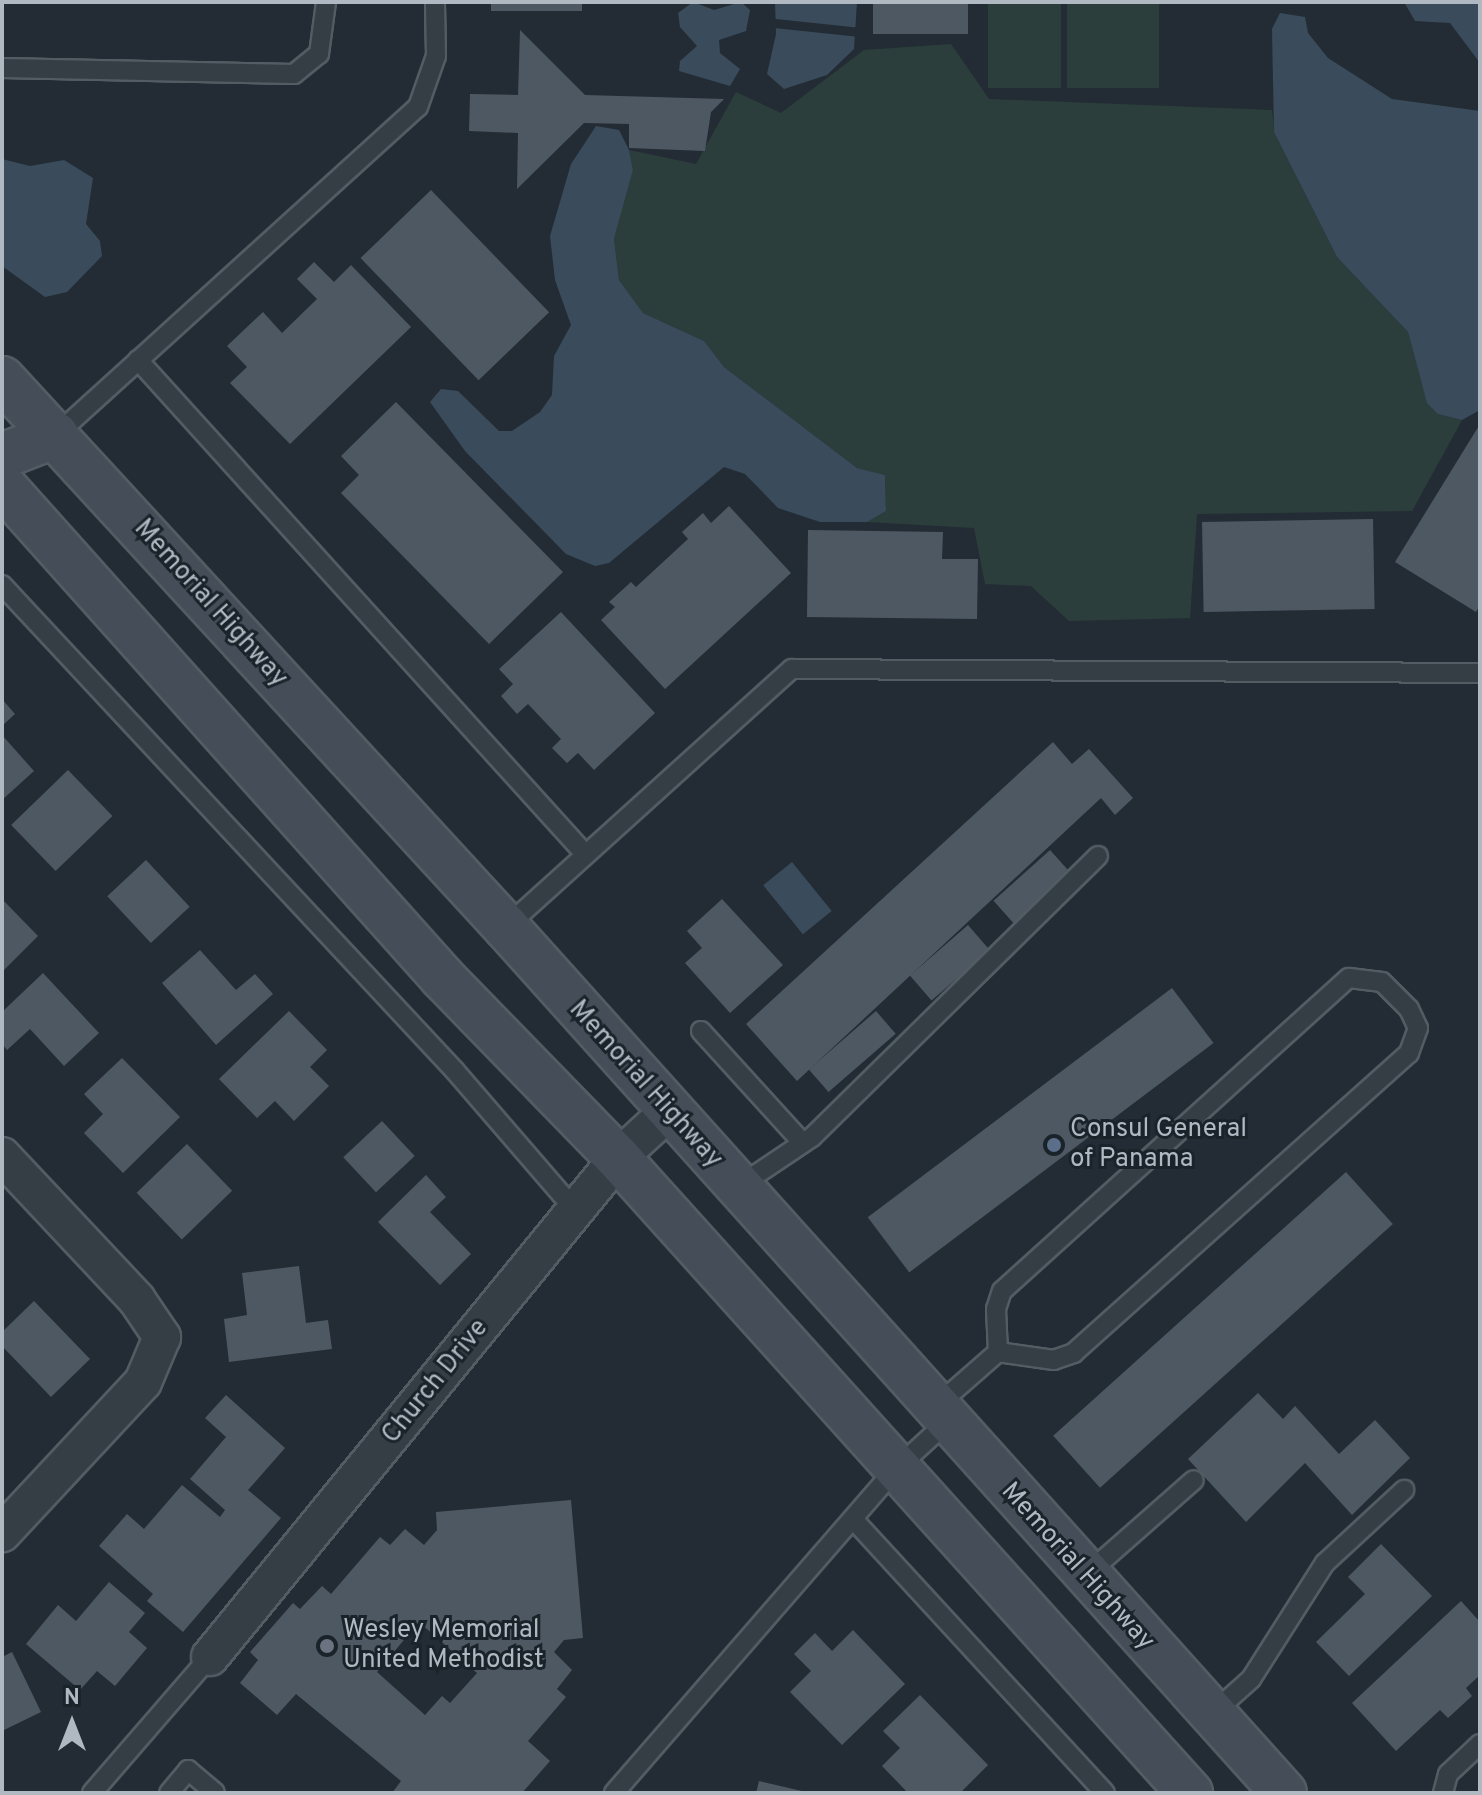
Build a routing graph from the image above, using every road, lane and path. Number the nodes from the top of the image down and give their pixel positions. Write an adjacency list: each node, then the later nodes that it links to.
1 (326, 2): 3 (lane)
2 (435, 2): 4 (lane)
3 (2, 68)
4 (138, 360): 6 (lane); 11 (lane)
5 (2, 379): 6 (main road, Memorial Highway)
6 (56, 435): 7 (main road); 13 (main road, Memorial Highway)
7 (2, 456)
8 (2, 485): 18 (main road)
9 (2, 585): 20 (lane)
10 (1480, 673): 11 (lane)
11 (585, 854): 13 (lane)
12 (1098, 856): 16 (lane)
13 (506, 927): 15 (main road, Memorial Highway)
14 (701, 1031): 16 (lane)
15 (668, 1112): 18 (street, Church Drive); 19 (main road, Memorial Highway)
16 (803, 1143): 19 (lane)
17 (2, 1156): 27 (street)
18 (618, 1158): 20 (street, Church Drive); 23 (main road)
19 (736, 1188): 22 (main road, Memorial Highway)
20 (576, 1211): 29 (street, Church Drive)
21 (998, 1352): 21 (lane); 22 (lane)
22 (941, 1415): 23 (lane); 28 (main road, Memorial Highway)
23 (897, 1468): 26 (lane); 37 (main road)
24 (1194, 1480): 28 (lane)
25 (1404, 1490): 30 (lane)
26 (853, 1519): 35 (lane); 36 (lane)
27 (2, 1533)
28 (1085, 1576): 30 (main road, Memorial Highway)
29 (210, 1657): 32 (lane)
30 (1211, 1715): 38 (main road, Memorial Highway)
31 (1480, 1744): 39 (lane)
32 (92, 1793)
33 (169, 1793): 34 (lane)
34 (215, 1793)
35 (614, 1793)
36 (1105, 1793)
37 (1190, 1793)
38 (1284, 1793)
39 (1443, 1793)

